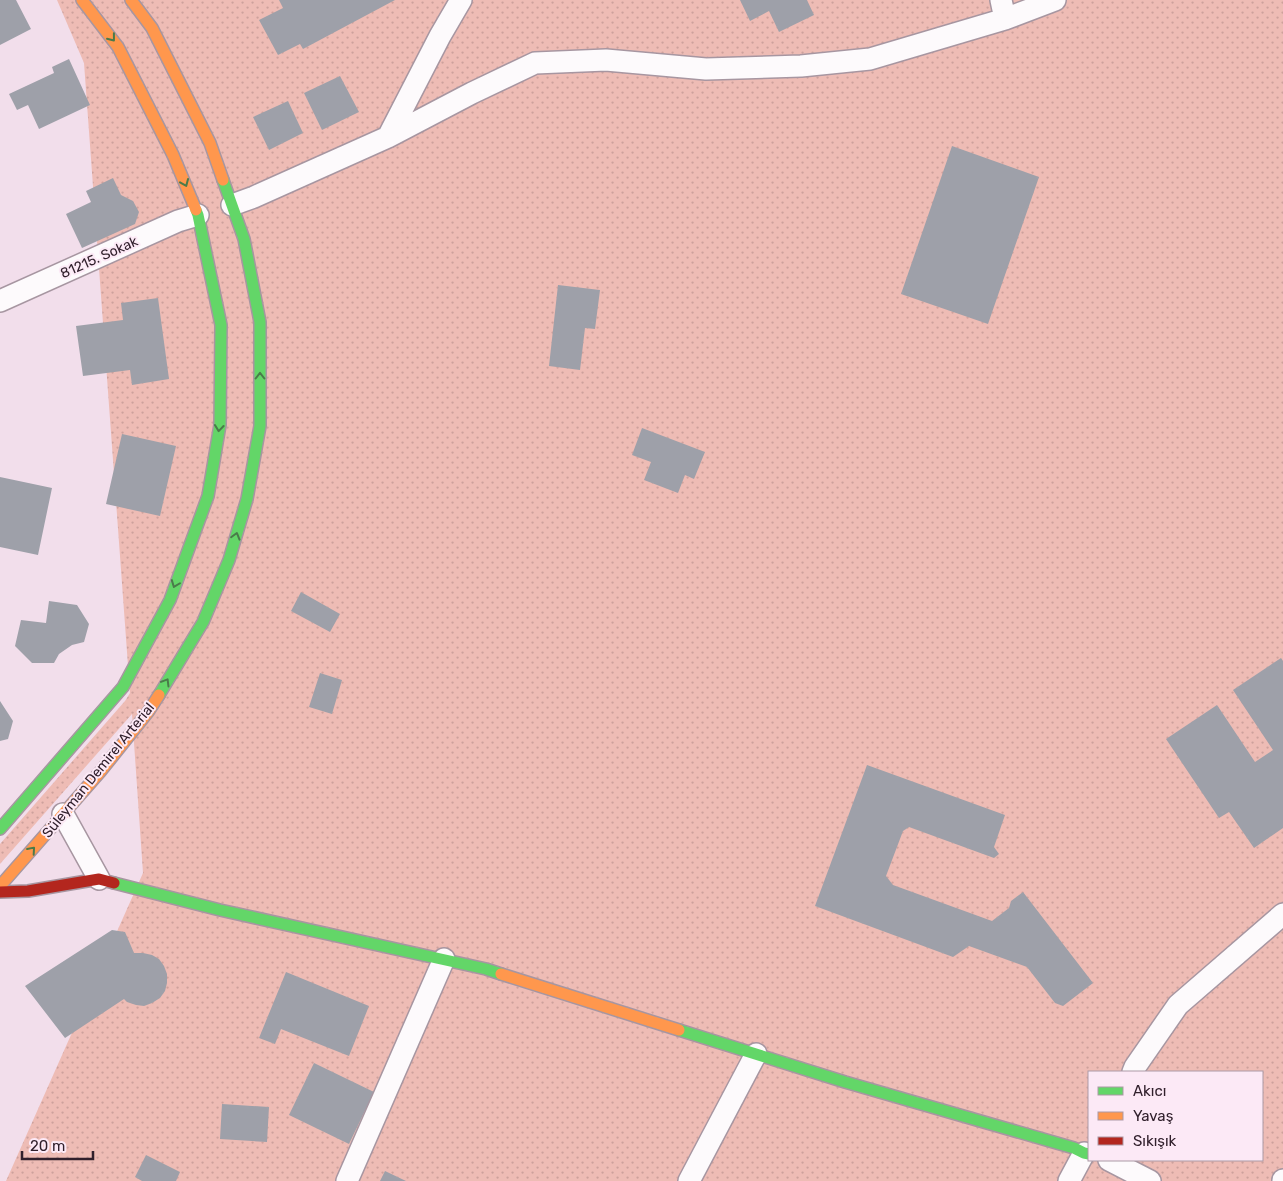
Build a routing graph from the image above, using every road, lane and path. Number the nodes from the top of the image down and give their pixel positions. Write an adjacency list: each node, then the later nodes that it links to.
1 (82, 0): 8 (main road, one-way to 8)
2 (131, 0): 7 (main road, Süleyman Demirel Arterial)
3 (461, 0): 6 (street)
4 (1055, 0): 5 (street)
5 (1003, 10): 6 (street)
6 (388, 137): 7 (street)
7 (232, 204): 10 (main road, Süleyman Demirel Arterial, one-way to 7)
8 (198, 215): 9 (street, 81215. Sokak); 11 (main road, one-way to 11)
9 (0, 301)
10 (63, 814): 12 (street); 13 (main road, Süleyman Demirel Arterial, one-way to 10)
11 (0, 829)
12 (99, 879): 14 (main road); 16 (main road)
13 (0, 886)
14 (0, 892)
15 (1283, 914): 18 (street)
16 (444, 959): 17 (main road); 21 (street)
17 (756, 1054): 19 (main road); 22 (street)
18 (1134, 1071)
19 (1086, 1153): 23 (street)
20 (1111, 1161): 24 (street)
21 (347, 1181)
22 (689, 1181)
23 (1069, 1181)
24 (1150, 1181)

